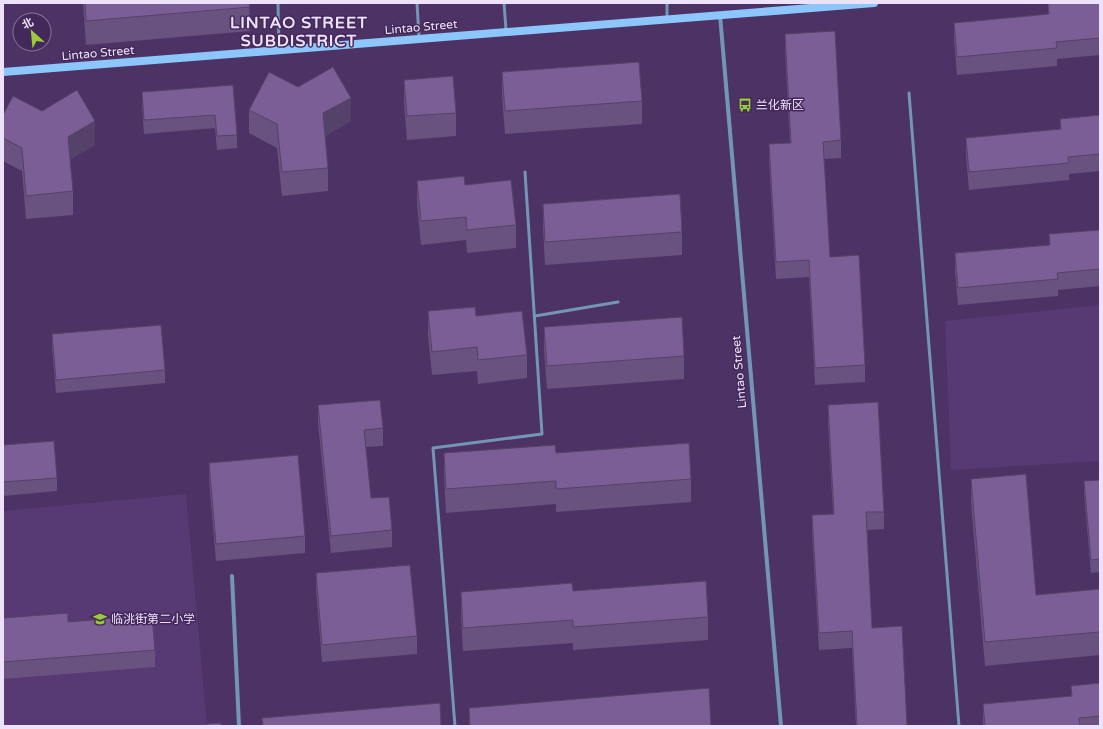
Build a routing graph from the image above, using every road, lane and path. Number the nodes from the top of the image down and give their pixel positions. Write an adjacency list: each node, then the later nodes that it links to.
1 (278, 3): 10 (lane)
2 (417, 3): 9 (lane)
3 (504, 3): 8 (lane)
4 (667, 3): 7 (lane)
5 (874, 3): 6 (street, Lintao Street)
6 (720, 15): 7 (street, Lintao Street); 19 (street, Lintao Street)
7 (667, 20): 8 (street, Lintao Street)
8 (506, 32): 9 (street, Lintao Street)
9 (420, 39): 10 (street, Lintao Street)
10 (279, 50): 11 (street, Lintao Street)
11 (3, 72)
12 (909, 93): 20 (lane)
13 (525, 172): 15 (lane)
14 (618, 302): 15 (lane)
15 (535, 316): 18 (lane)
16 (232, 576): 17 (street)
17 (239, 726)
18 (455, 726)
19 (781, 726)
20 (959, 726)

